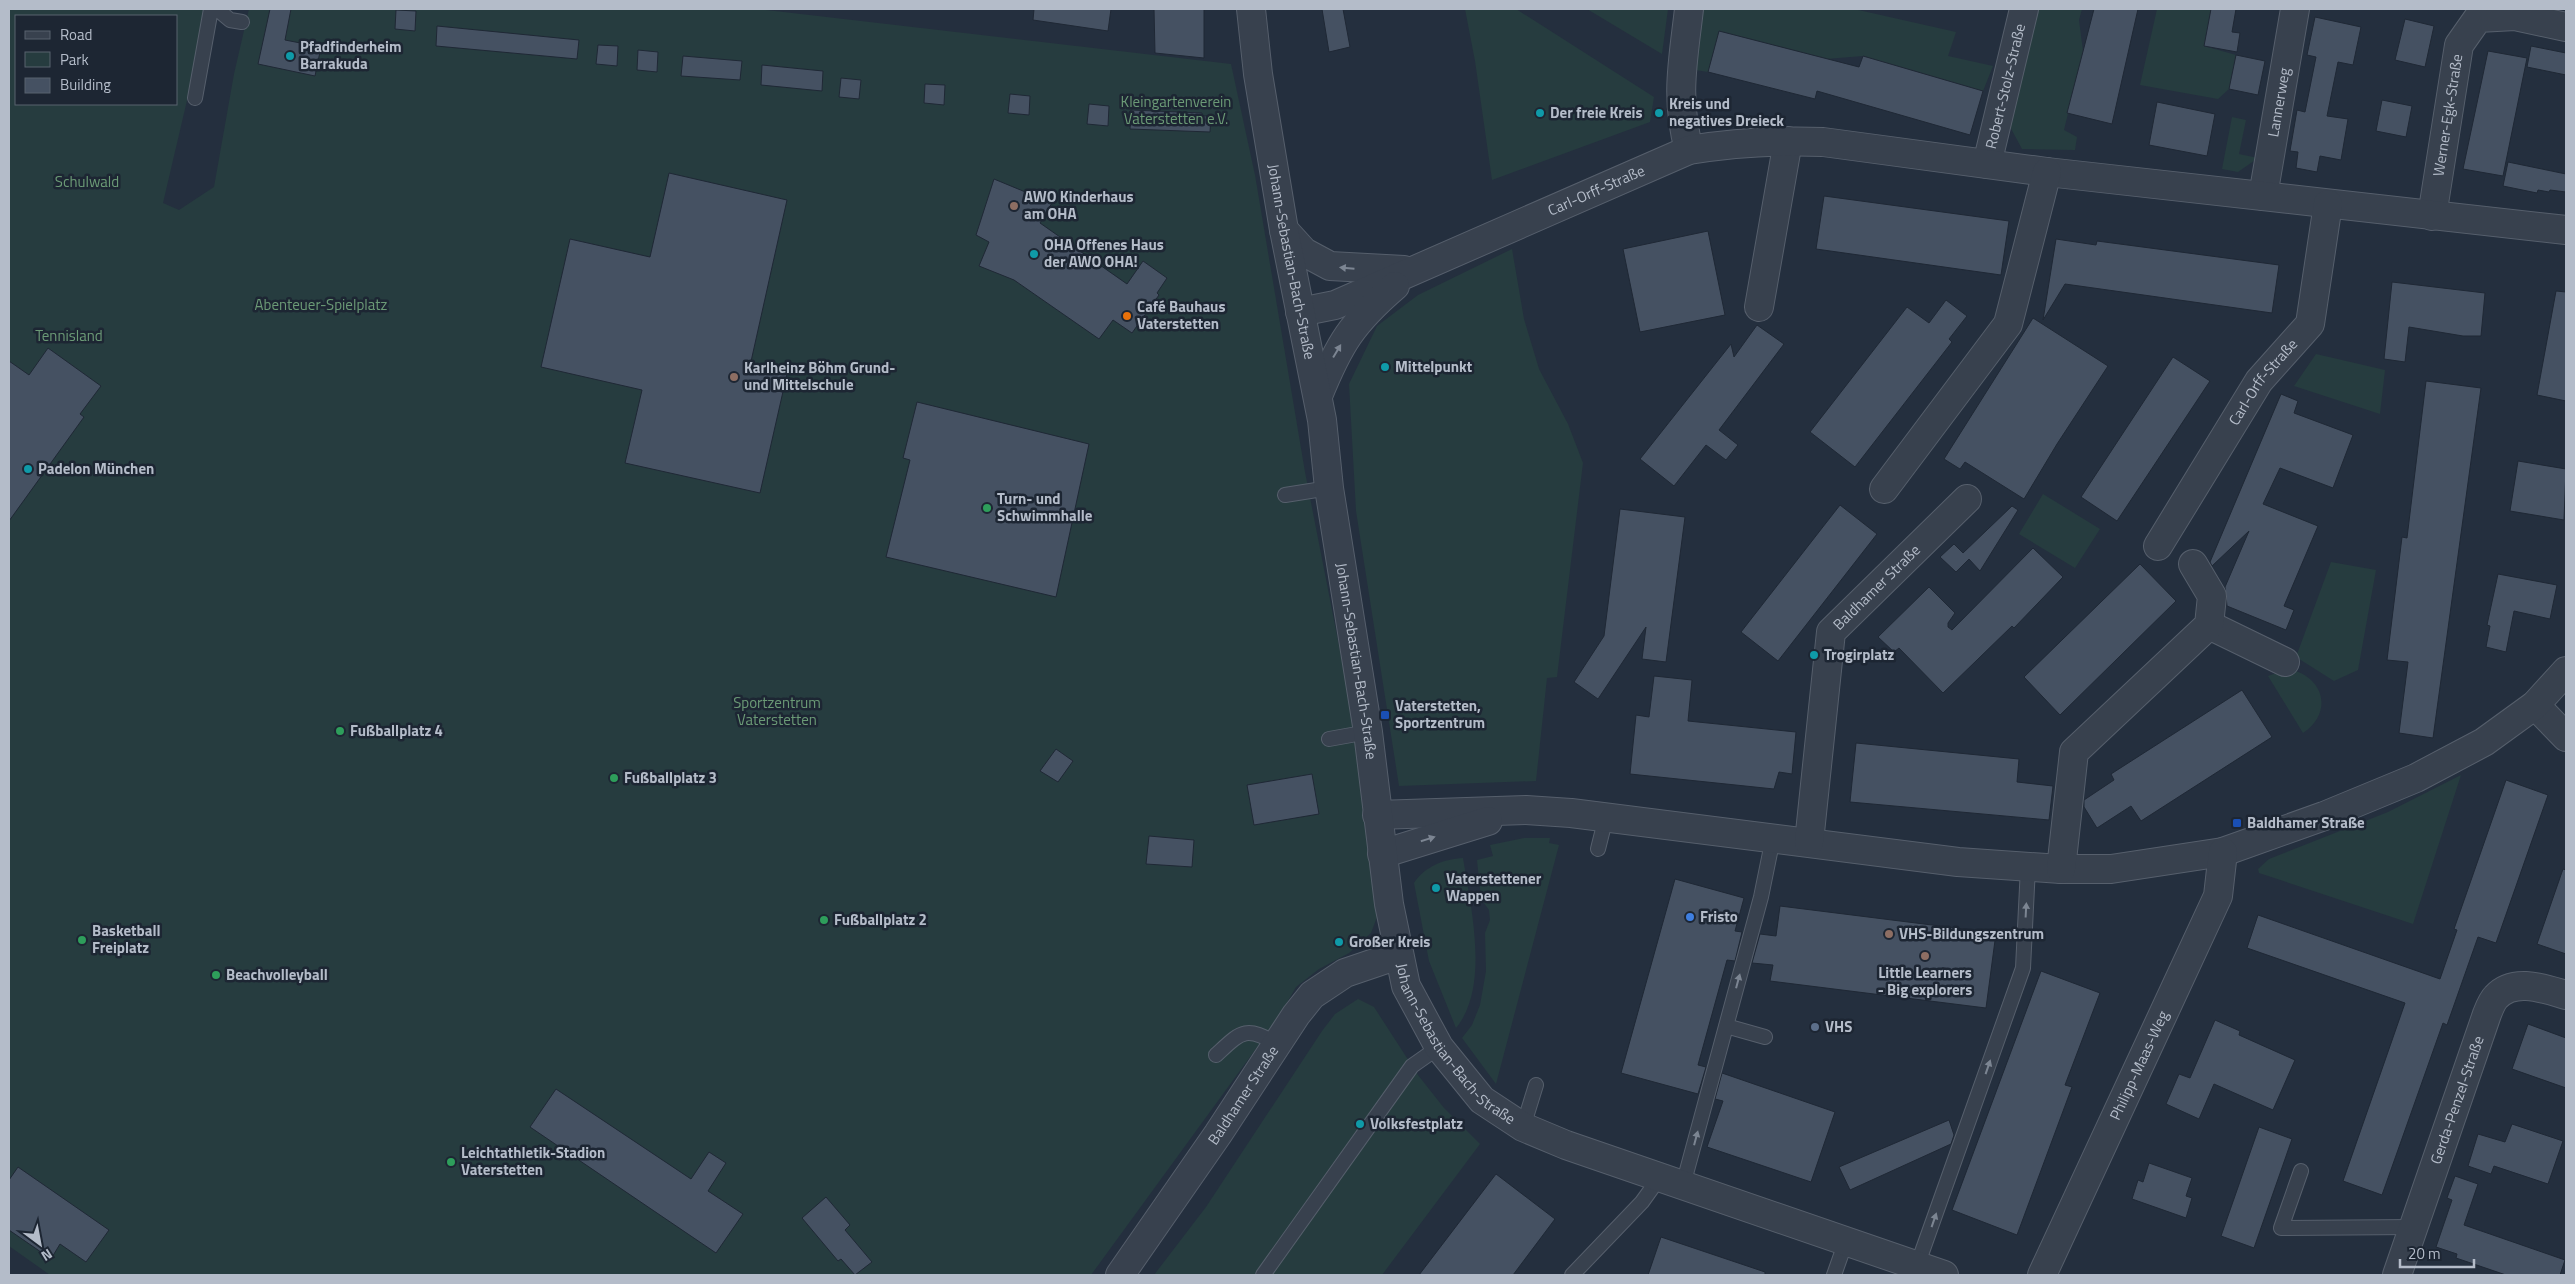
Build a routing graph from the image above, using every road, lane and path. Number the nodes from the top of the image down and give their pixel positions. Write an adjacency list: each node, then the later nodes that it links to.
1 (211, 9): 10 (lane)
2 (218, 9): 8 (lane)
3 (1251, 9): 18 (street, Johann-Sebastian-Bach-Straße)
4 (1689, 9): 12 (street)
5 (2024, 9): 13 (street, Robert-Stolz-Straße)
6 (2295, 9): 15 (street, Lannerweg)
7 (2475, 13): 9 (street, Werner-Egk-Straße); 17 (street, Werner-Egk-Straße)
8 (242, 22)
9 (2566, 27)
10 (195, 98)
11 (1788, 141): 12 (street, Carl-Orff-Straße); 13 (street, Carl-Orff-Straße); 21 (street)
12 (1689, 150): 20 (street, Carl-Orff-Straße)
13 (1987, 164): 14 (street, Carl-Orff-Straße)
14 (2048, 172): 15 (street, Carl-Orff-Straße); 25 (street)
15 (2263, 196): 16 (street, Carl-Orff-Straße)
16 (2328, 204): 17 (street, Carl-Orff-Straße); 28 (street, Carl-Orff-Straße)
17 (2432, 216): 19 (street, Carl-Orff-Straße)
18 (1284, 230): 20 (street, Carl-Orff-Straße, one-way to 18); 22 (street, Johann-Sebastian-Bach-Straße)
19 (2566, 230)
20 (1413, 271): 22 (street, Carl-Orff-Straße); 23 (street, Carl-Orff-Straße, one-way to 20)
21 (1759, 308)
22 (1300, 312): 23 (street, Johann-Sebastian-Bach-Straße)
23 (1318, 396): 24 (street, Johann-Sebastian-Bach-Straße)
24 (1329, 488): 26 (lane); 34 (street, Johann-Sebastian-Bach-Straße)
25 (1884, 489)
26 (1285, 495)
27 (1967, 499): 41 (street, Baldhamer Straße)
28 (2158, 546)
29 (2193, 564): 30 (street)
30 (2209, 625): 31 (street); 46 (street)
31 (2284, 662)
32 (2566, 671): 33 (street)
33 (2535, 704): 35 (street); 43 (street)
34 (1368, 732): 36 (lane); 38 (street, Johann-Sebastian-Bach-Straße)
35 (2566, 737)
36 (1329, 739)
37 (1526, 810): 38 (street); 39 (street); 44 (street, one-way to 37)
38 (1377, 815): 44 (street, Johann-Sebastian-Bach-Straße)
39 (1606, 817): 40 (street); 42 (lane)
40 (1773, 838): 41 (street); 49 (lane, one-way to 40)
41 (1808, 842): 45 (street)
42 (1598, 849)
43 (2223, 852): 46 (street); 66 (street, Philipp-Maas-Weg)
44 (1382, 854): 47 (street, Johann-Sebastian-Bach-Straße)
45 (2028, 867): 46 (street); 60 (lane, one-way to 45)
46 (2061, 869)
47 (1398, 955): 51 (street, Baldhamer Straße); 52 (street, Johann-Sebastian-Bach-Straße)
48 (2566, 995): 58 (street, Gerda-Penzel-Straße)
49 (1726, 1026): 50 (lane); 57 (lane, one-way to 49)
50 (1765, 1037)
51 (1277, 1044): 53 (lane); 61 (street, Baldhamer Straße)
52 (1438, 1047): 55 (street, Johann-Sebastian-Bach-Straße); 62 (lane)
53 (1216, 1055)
54 (1536, 1085): 55 (lane)
55 (1523, 1127): 57 (street, Johann-Sebastian-Bach-Straße)
56 (2301, 1171): 58 (lane)
57 (1671, 1181): 59 (street, Johann-Sebastian-Bach-Straße); 63 (lane)
58 (2412, 1227): 67 (street, Gerda-Penzel-Straße)
59 (1846, 1242): 60 (street, Johann-Sebastian-Bach-Straße); 64 (lane)
60 (1917, 1266): 65 (street, Johann-Sebastian-Bach-Straße)
61 (1120, 1275)
62 (1263, 1275)
63 (1572, 1275)
64 (1834, 1275)
65 (1944, 1275)
66 (2042, 1275)
67 (2397, 1275)

